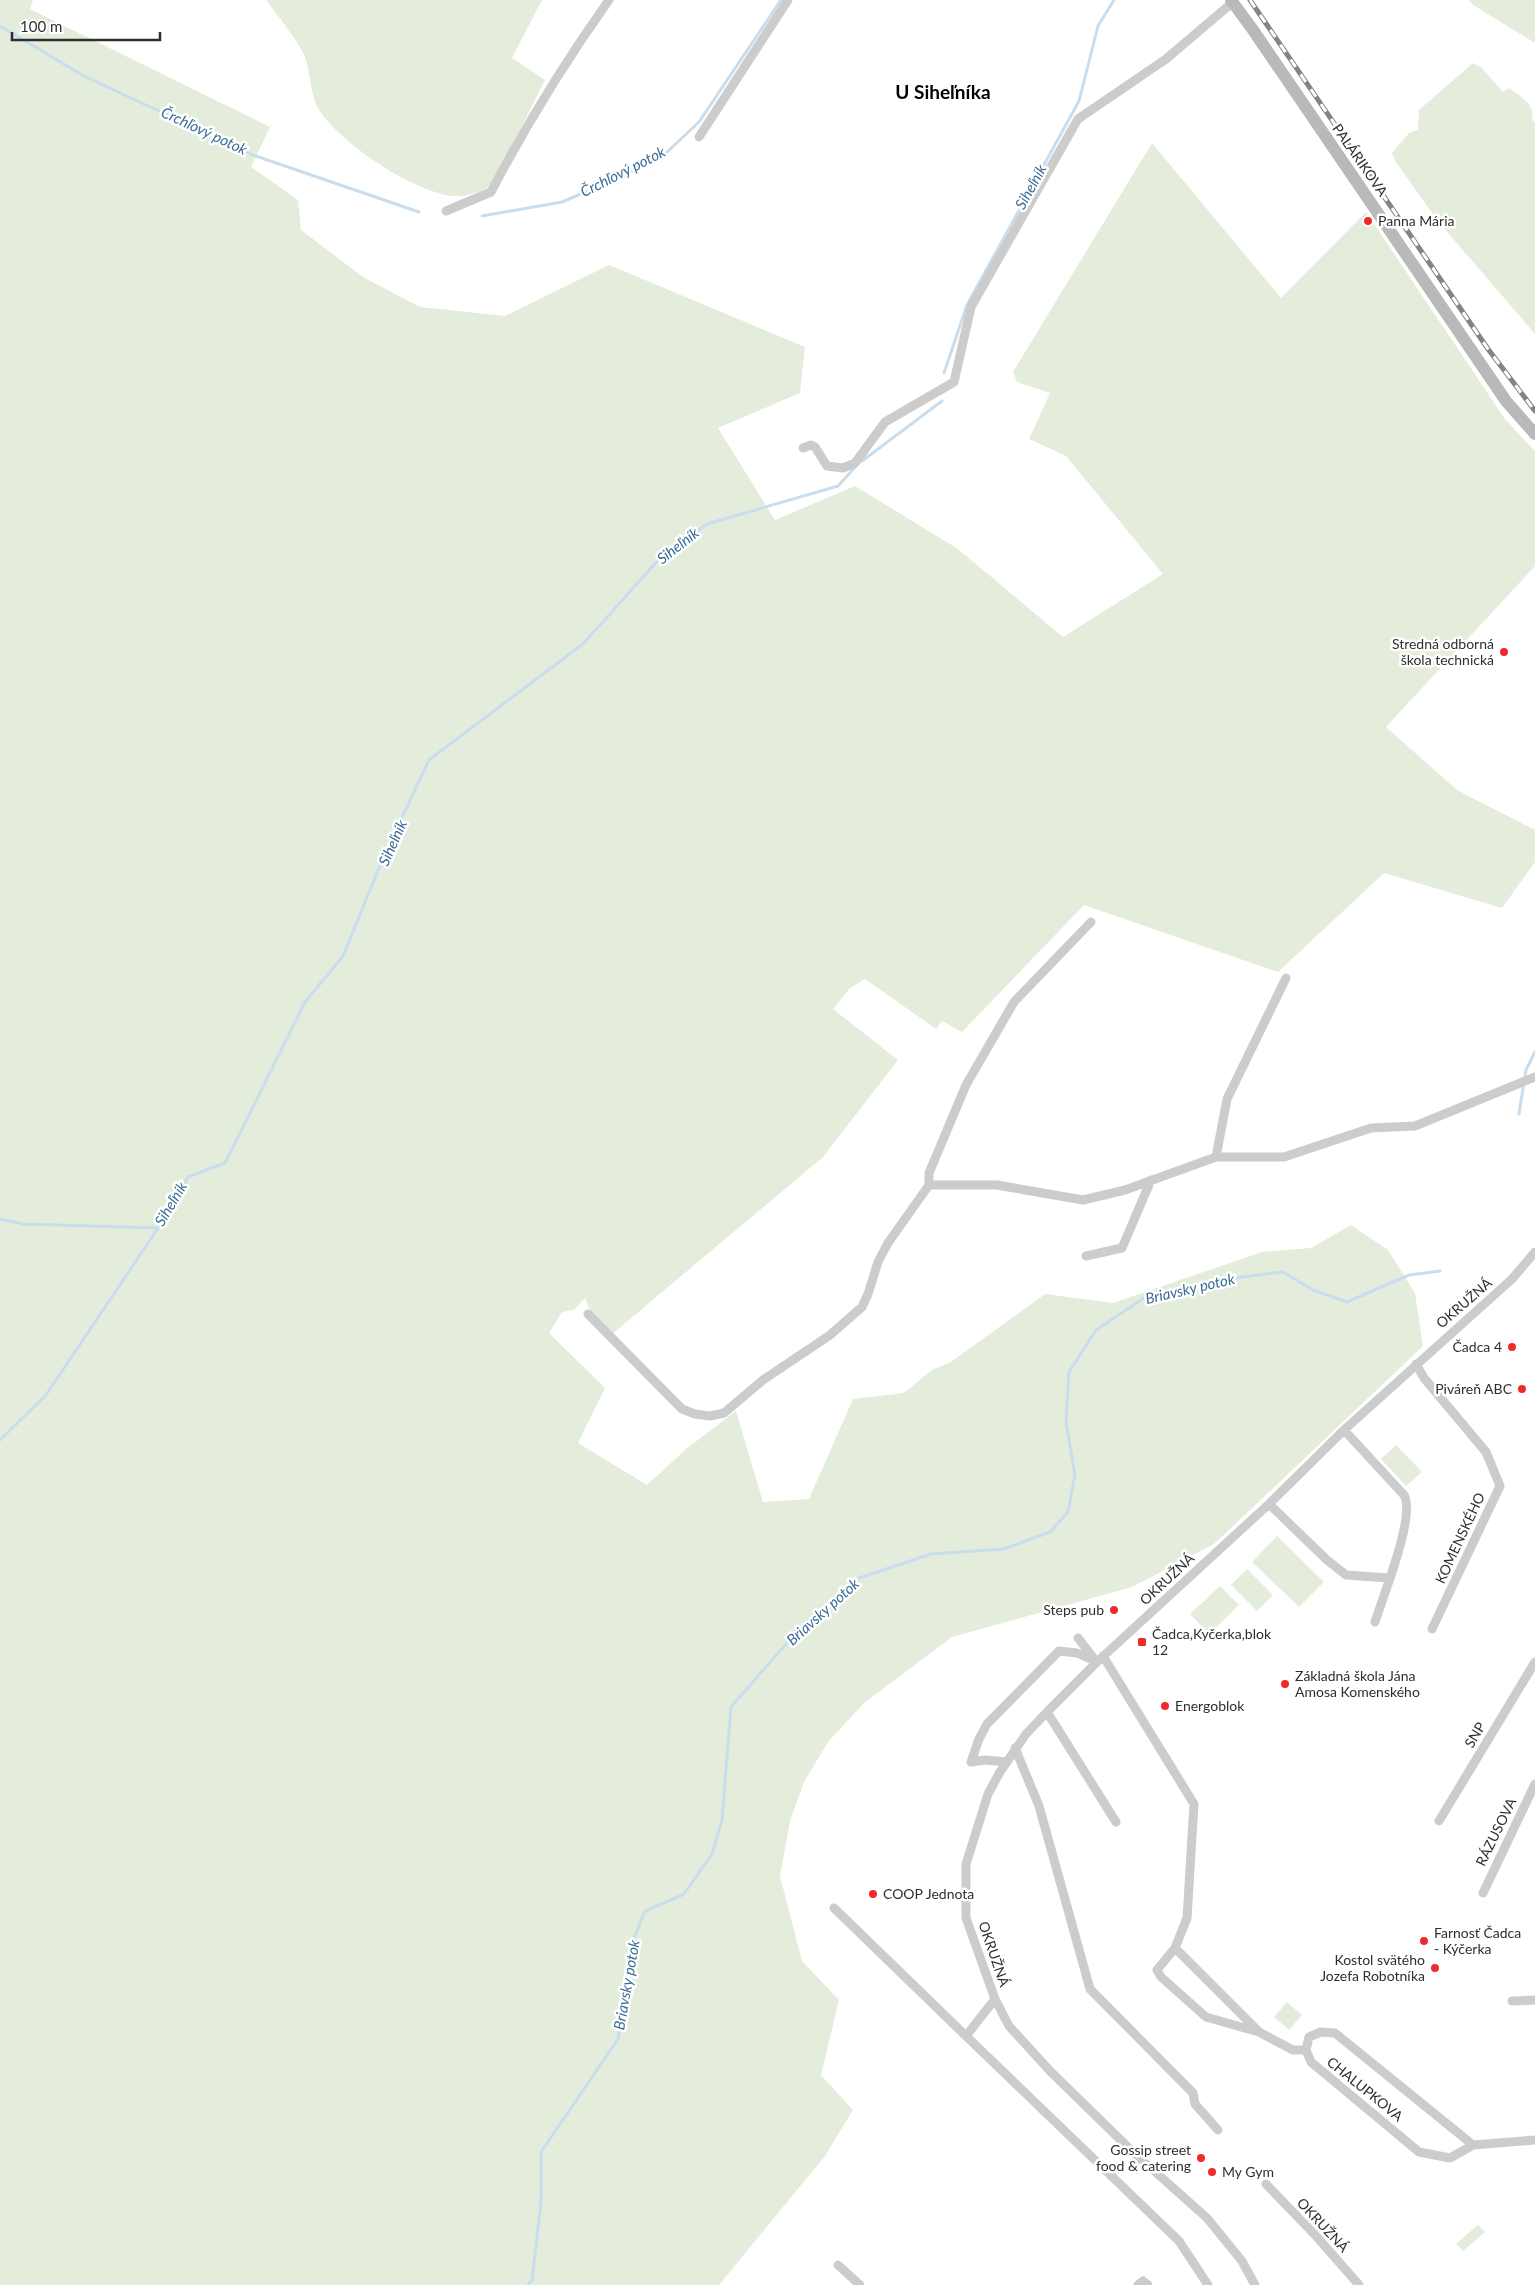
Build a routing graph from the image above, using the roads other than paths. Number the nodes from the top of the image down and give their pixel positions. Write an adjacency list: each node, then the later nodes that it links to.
1 (609, 0): 5 (street)
2 (788, 0): 4 (street)
3 (1232, 1): 6 (main road, PALÁRIKOVA); 7 (street)
4 (699, 137)
5 (446, 211)
6 (1535, 434)
7 (804, 448)
8 (1092, 922): 13 (street)
9 (1286, 978): 11 (street)
10 (1535, 1078): 11 (street)
11 (1216, 1157): 12 (street)
12 (1151, 1180): 13 (street); 15 (street)
13 (929, 1185): 16 (street)
14 (1535, 1252): 17 (street, OKRUŽNÁ)
15 (1086, 1256)
16 (588, 1314)
17 (1416, 1364): 18 (street, OKRUŽNÁ); 22 (street, KOMENSKÉHO)
18 (1344, 1430): 19 (street, OKRUŽNÁ); 20 (street)
19 (1269, 1504): 20 (street); 24 (street, OKRUŽNÁ)
20 (1388, 1578): 21 (street)
21 (1374, 1622)
22 (1432, 1629)
23 (1078, 1638): 24 (street)
24 (1100, 1659): 26 (street, OKRUŽNÁ); 28 (street); 34 (street)
25 (1535, 1662): 30 (street, SNP)
26 (1047, 1712): 27 (street, OKRUŽNÁ); 31 (street)
27 (1015, 1748): 28 (street, OKRUŽNÁ); 41 (street)
28 (1007, 1762): 35 (street, OKRUŽNÁ)
29 (1535, 1784): 32 (street, RÁZUSOVA)
30 (1439, 1821)
31 (1116, 1822)
32 (1483, 1893)
33 (834, 1908): 39 (street)
34 (1176, 1948): 38 (street); 38 (street)
35 (995, 1999): 39 (street, OKRUŽNÁ); 46 (street, OKRUŽNÁ)
36 (1535, 2000): 37 (street)
37 (1512, 2001)
38 (1259, 2032): 40 (street)
39 (966, 2036): 50 (street)
40 (1306, 2050): 43 (street, CHALUPKOVA); 43 (street, CHALUPKOVA)
41 (1218, 2130)
42 (1535, 2140): 43 (street, CHALUPKOVA)
43 (1472, 2145)
44 (1266, 2184): 51 (street, OKRUŽNÁ)
45 (838, 2265): 47 (street)
46 (1251, 2284)
47 (860, 2285)
48 (1138, 2285): 49 (street)
49 (1148, 2285)
50 (1208, 2285)
51 (1359, 2285)

